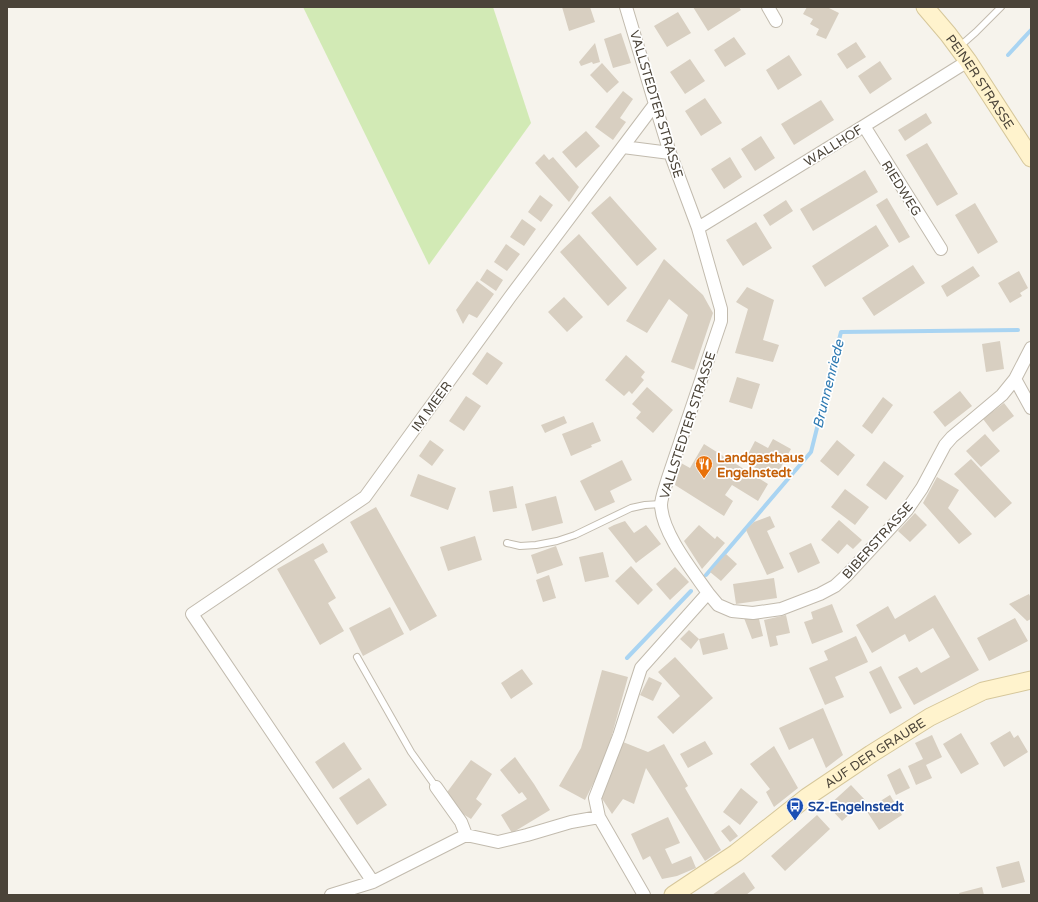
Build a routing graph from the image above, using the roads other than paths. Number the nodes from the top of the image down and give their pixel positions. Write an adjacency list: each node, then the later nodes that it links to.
1 (626, 7): 7 (street, VALLSTEDTER STRASSE)
2 (768, 7): 5 (street)
3 (925, 7): 6 (street, PEINER STRASSE)
4 (1001, 7): 6 (lane)
5 (776, 21)
6 (963, 54): 8 (street, WALLHOF); 11 (street, PEINER STRASSE)
7 (655, 104): 9 (street, IM MEER); 10 (street, VALLSTEDTER STRASSE)
8 (864, 126): 12 (street, WALLHOF); 13 (street, RIEDWEG)
9 (623, 147): 10 (street); 25 (street, IM MEER)
10 (670, 153): 12 (street, VALLSTEDTER STRASSE)
11 (1031, 158)
12 (698, 228): 17 (street, VALLSTEDTER STRASSE)
13 (941, 249)
14 (1031, 348): 15 (street, BIBERSTRASSE)
15 (1015, 379): 16 (street); 19 (street, BIBERSTRASSE)
16 (1031, 408)
17 (661, 504): 18 (lane); 19 (street, VALLSTEDTER STRASSE)
18 (507, 543)
19 (708, 593): 23 (street)
20 (357, 656): 22 (lane)
21 (1031, 680): 28 (street, AUF DER GRAUBE)
22 (436, 787): 24 (street)
23 (599, 817): 24 (street); 27 (street)
24 (466, 835): 25 (street)
25 (373, 882): 26 (street)
26 (331, 895)
27 (644, 895)
28 (673, 895)

